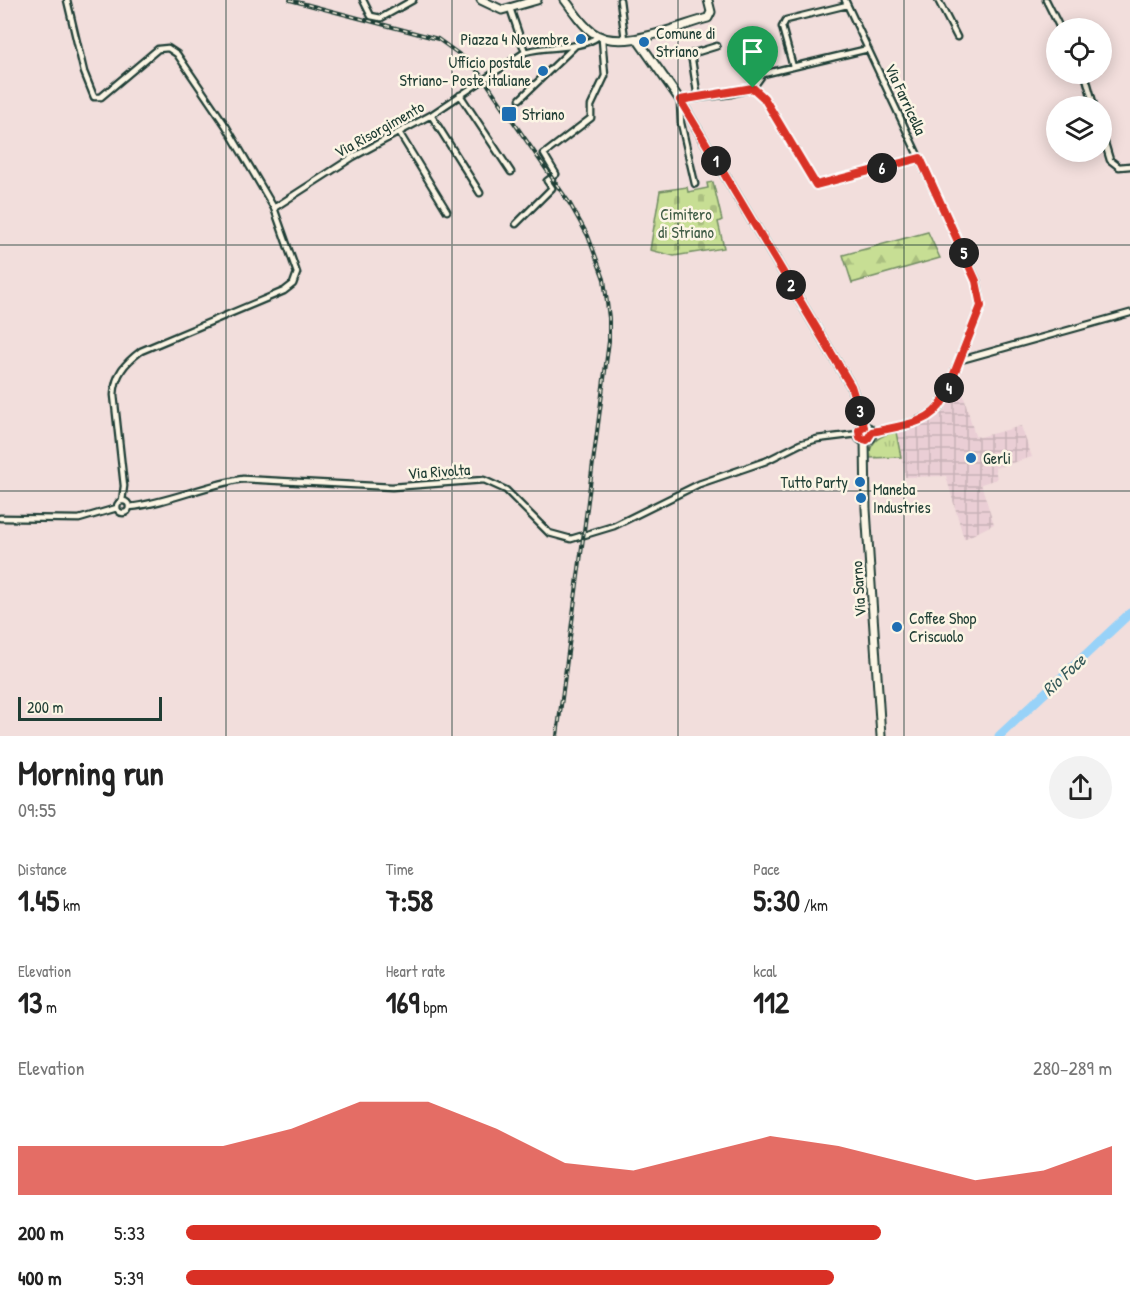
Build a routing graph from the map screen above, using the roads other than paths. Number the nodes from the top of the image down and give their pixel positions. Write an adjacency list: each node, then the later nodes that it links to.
1 (67, 0): 36 (street)
2 (363, 0): 3 (street)
3 (412, 0)
4 (537, 0): 12 (main road)
5 (565, 0): 14 (main road)
6 (620, 0): 16 (street)
7 (708, 0): 17 (main road, Via Risorgimento)
8 (938, 0): 15 (street)
9 (1046, 0): 13 (street)
10 (483, 2): 12 (main road)
11 (846, 2): 20 (street, Via Farricella); 22 (street)
12 (510, 8): 21 (street)
13 (1055, 18)
14 (601, 38): 16 (main road, Via Risorgimento); 18 (street, Via Risorgimento); 38 (street)
15 (957, 38)
16 (625, 39): 17 (main road, Via Risorgimento)
17 (637, 39): 27 (main road)
18 (575, 46): 21 (street, Via Risorgimento); 26 (street)
19 (717, 46): 25 (street)
20 (868, 49): 22 (street); 30 (street, Via Farricella)
21 (525, 51): 24 (street, Via Risorgimento)
22 (793, 67): 23 (street)
23 (753, 88): 25 (street); 30 (street)
24 (460, 96): 28 (street, Via Risorgimento); 33 (street)
25 (698, 98): 27 (street)
26 (520, 99)
27 (680, 100): 34 (street); 41 (main road)
28 (431, 115): 29 (street, Via Risorgimento); 35 (street)
29 (400, 134): 36 (street, Via Risorgimento); 37 (street)
30 (920, 158): 40 (street, Via Farricella)
31 (1112, 162): 32 (street)
32 (1130, 166)
33 (511, 172)
34 (695, 184)
35 (480, 193)
36 (274, 208): 45 (street)
37 (447, 211)
38 (516, 224)
39 (1130, 313): 40 (street)
40 (961, 360): 42 (street, Via Farricella)
41 (864, 427): 42 (main road); 43 (main road)
42 (872, 432): 44 (main road)
43 (858, 434): 44 (main road); 46 (street, Via Rivolta)
44 (865, 441): 49 (main road, Via Sarno)
45 (122, 501): 46 (street); 47 (street)
46 (129, 507): 47 (street, Via Rivolta)
47 (117, 508): 48 (street)
48 (0, 518)
49 (880, 736)

